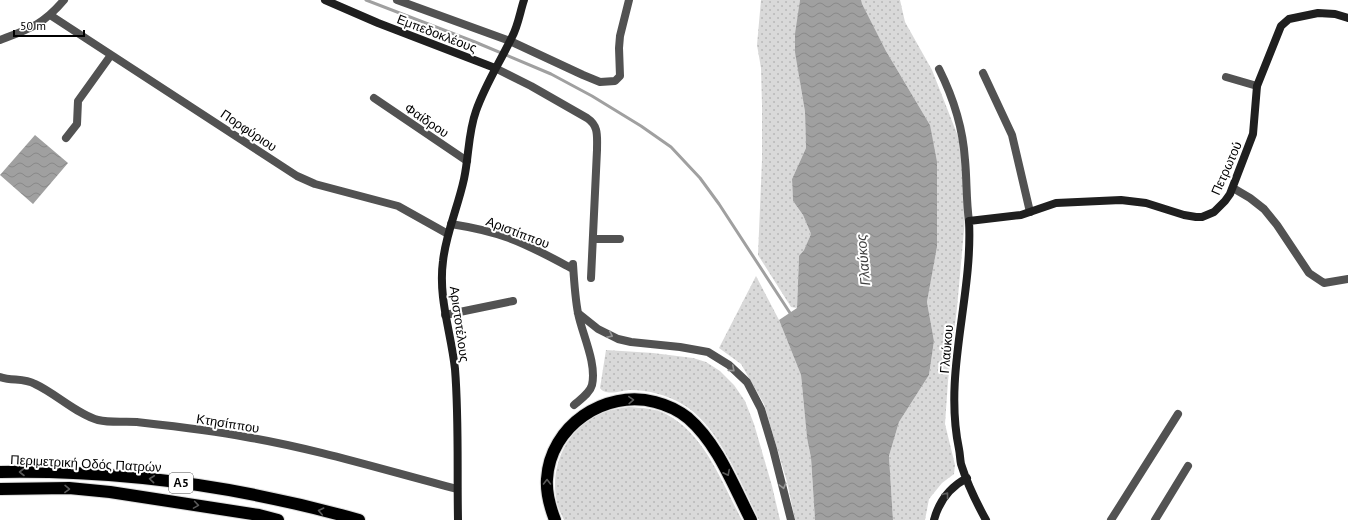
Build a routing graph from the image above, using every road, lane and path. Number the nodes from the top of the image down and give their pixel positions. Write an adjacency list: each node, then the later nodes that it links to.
1 (64, 0): 6 (street)
2 (325, 0): 11 (street, Εμπεδοκλέους)
3 (397, 0): 9 (street)
4 (524, 0): 9 (street)
5 (629, 0): 9 (street)
6 (50, 15): 8 (street); 10 (street, Πορφύριου)
7 (1348, 18): 15 (street, Πετρωτού)
8 (0, 40)
9 (509, 43): 11 (street, Αριστοτέλους)
10 (111, 55): 17 (street); 23 (street, Πορφύριου)
11 (497, 66): 18 (street, Αριστοτέλους); 24 (street)
12 (938, 69): 21 (street)
13 (984, 73): 20 (street)
14 (1226, 77): 15 (street)
15 (1257, 86): 19 (street, Πετρωτού)
16 (374, 98): 18 (street, Φαίδρου)
17 (66, 138)
18 (467, 161): 22 (street, Αριστοτέλους)
19 (1233, 188): 20 (street, Πετρωτού); 27 (street)
20 (1030, 212): 21 (street, Πετρωτού)
21 (968, 221): 36 (street, Γλαύκου)
22 (451, 224): 23 (street, Αριστοτέλους); 29 (street, Αριστίππου)
23 (448, 234): 30 (street, Αριστοτέλους)
24 (594, 239): 25 (street); 26 (street)
25 (620, 239)
26 (591, 278)
27 (1348, 279)
28 (513, 301): 30 (street)
29 (578, 313): 32 (street); 44 (street, one-way to 44)
30 (445, 315): 37 (street, Αριστοτέλους)
31 (0, 377): 37 (street, Κτησίππου)
32 (574, 405)
33 (1178, 414): 47 (street)
34 (1188, 466): 48 (street)
35 (0, 472): 40 (highway, Περιμετρική Οδός Πατρών / Α5, one-way to 35)
36 (967, 478): 45 (street, one-way to 36); 46 (street, Γλαύκου)
37 (457, 489): 41 (street, Αριστοτέλους)
38 (0, 490): 39 (highway, Περιμετρική Οδός Πατρών / Α5, one-way to 39)
39 (278, 520)
40 (359, 520)
41 (458, 520)
42 (555, 520): 43 (highway, one-way to 43)
43 (751, 520)
44 (791, 520)
45 (934, 520)
46 (986, 520)
47 (1111, 520)
48 (1155, 520)

